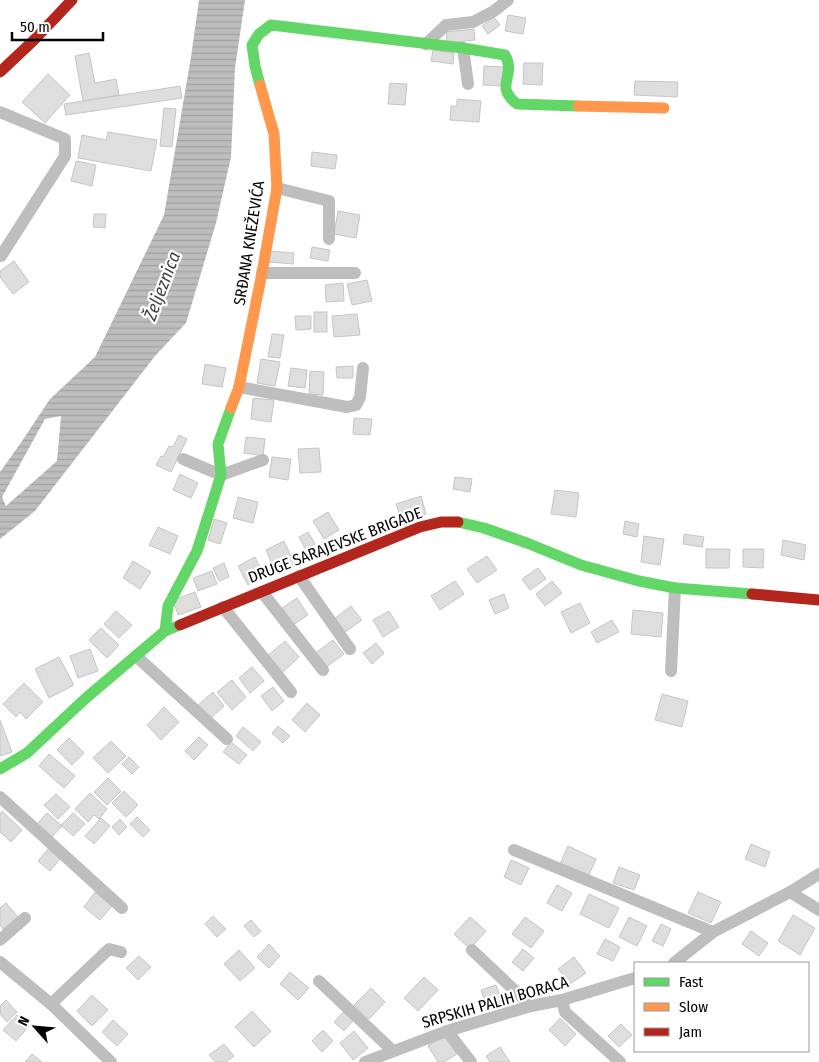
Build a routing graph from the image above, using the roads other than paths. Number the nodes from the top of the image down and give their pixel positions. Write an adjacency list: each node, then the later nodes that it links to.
1 (72, 0): 5 (street)
2 (508, 0): 3 (street)
3 (426, 44): 4 (street, SRĐANA KNEŽEVIĆA); 9 (street, SRĐANA KNEŽEVIĆA)
4 (463, 48): 6 (street); 7 (street, SRĐANA KNEŽEVIĆA)
5 (0, 72)
6 (468, 84)
7 (664, 108)
8 (0, 112): 11 (street)
9 (277, 188): 10 (street); 12 (street, SRĐANA KNEŽEVIĆA)
10 (329, 239)
11 (1, 256)
12 (262, 273): 13 (street); 15 (street, SRĐANA KNEŽEVIĆA)
13 (355, 273)
14 (363, 368): 15 (street)
15 (239, 387): 18 (street, SRĐANA KNEŽEVIĆA)
16 (183, 459): 18 (street)
17 (263, 460): 18 (street)
18 (221, 475): 24 (street, SRĐANA KNEŽEVIĆA)
19 (299, 576): 20 (street, DRUGE SARAJEVSKE BRIGADE); 21 (street, DRUGE SARAJEVSKE BRIGADE); 25 (street)
20 (675, 588): 22 (street, DRUGE SARAJEVSKE BRIGADE); 28 (street)
21 (262, 592): 23 (street, DRUGE SARAJEVSKE BRIGADE); 27 (street)
22 (819, 600)
23 (223, 608): 24 (street, DRUGE SARAJEVSKE BRIGADE); 29 (street)
24 (165, 631): 26 (street, DRUGE SARAJEVSKE BRIGADE)
25 (350, 649)
26 (136, 656): 30 (street); 31 (street, DRUGE SARAJEVSKE BRIGADE)
27 (323, 670)
28 (672, 670)
29 (291, 692)
30 (227, 739)
31 (0, 769)
32 (0, 797): 36 (street)
33 (514, 850): 39 (street)
34 (819, 874): 35 (street)
35 (790, 892): 37 (street); 39 (street)
36 (122, 908)
37 (819, 910)
38 (25, 918): 40 (street)
39 (713, 932): 44 (street)
40 (0, 940)
41 (472, 950): 49 (street)
42 (121, 952): 48 (street)
43 (0, 962): 48 (street)
44 (675, 962)
45 (634, 978): 47 (street, SRPSKIH PALIH BORACA)
46 (319, 981): 51 (street)
47 (562, 1000): 49 (street, SRPSKIH PALIH BORACA); 55 (street)
48 (51, 1004): 52 (street)
49 (531, 1006): 50 (street, SRPSKIH PALIH BORACA)
50 (447, 1031): 51 (street, SRPSKIH PALIH BORACA); 54 (street)
51 (393, 1051): 53 (street, SRPSKIH PALIH BORACA)
52 (111, 1062)
53 (365, 1062)
54 (471, 1062)
55 (620, 1062)

